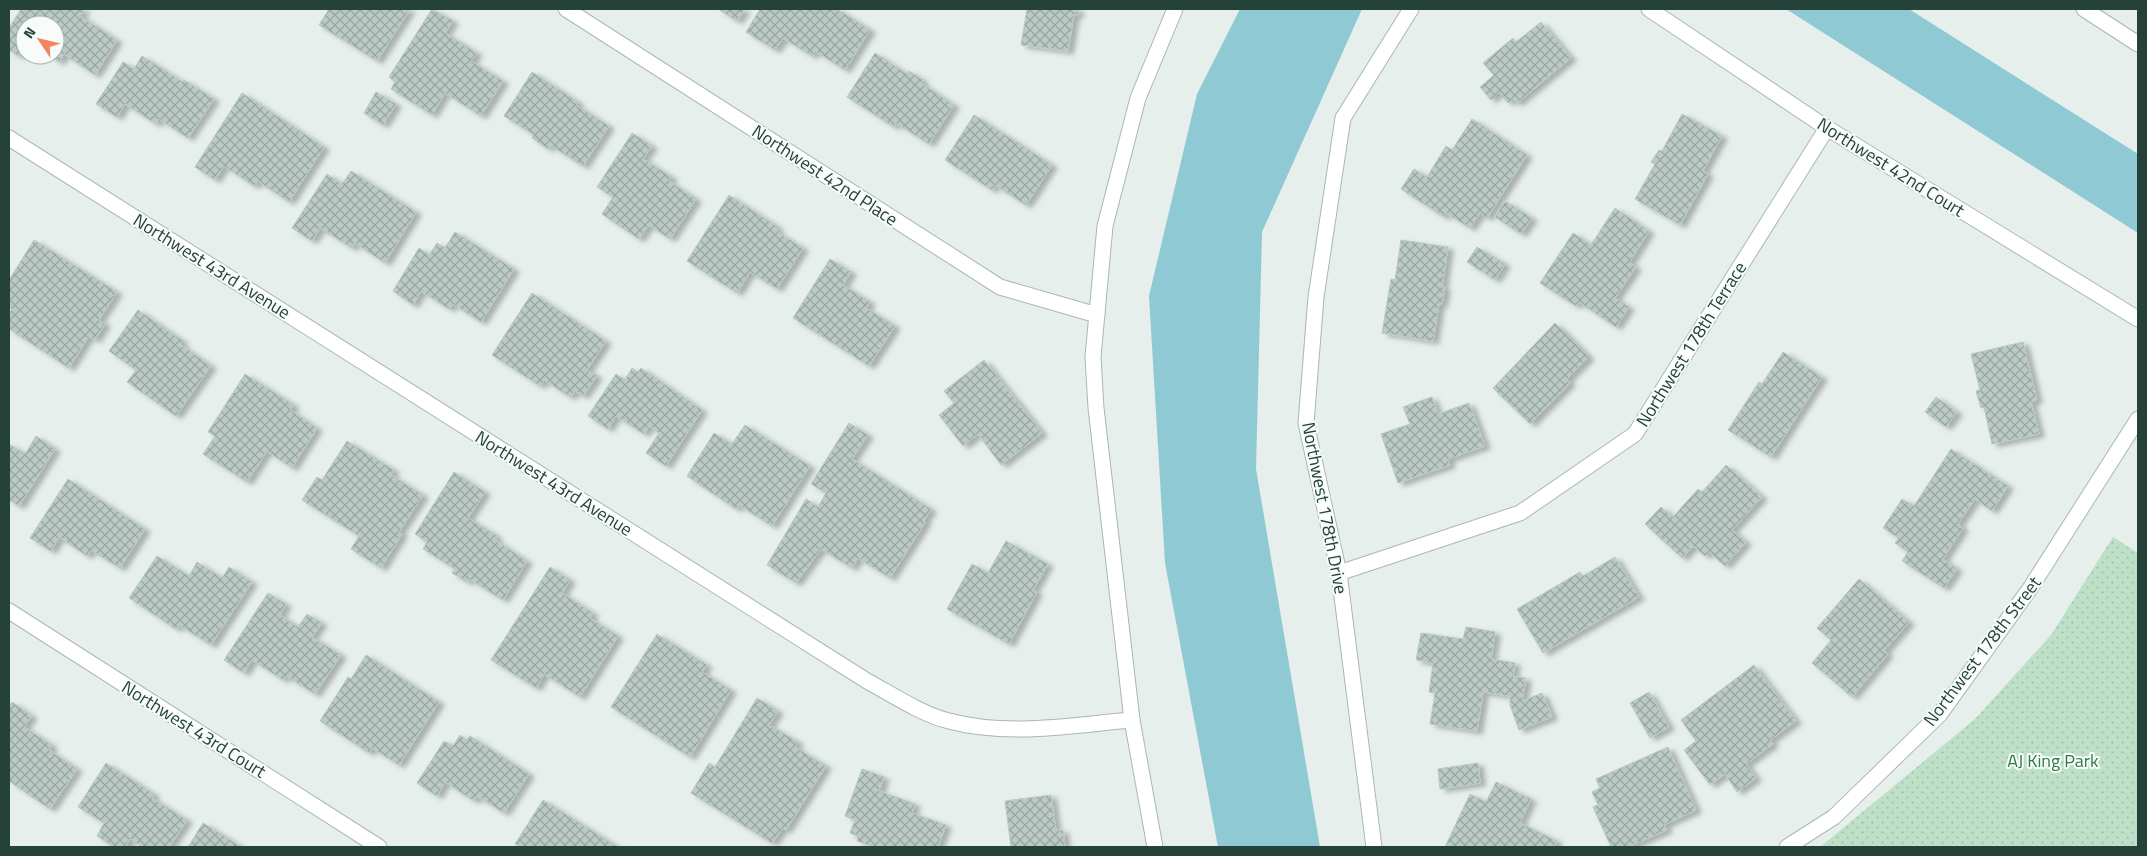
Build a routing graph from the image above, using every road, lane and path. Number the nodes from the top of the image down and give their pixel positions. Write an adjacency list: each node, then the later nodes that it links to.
1 (566, 9): 9 (street, Northwest 42nd Place)
2 (1174, 9): 9 (street)
3 (1410, 9): 12 (street, Northwest 178th Drive)
4 (1649, 9): 7 (street, Northwest 42nd Court)
5 (2084, 9): 6 (street)
6 (2138, 44)
7 (1827, 128): 10 (street, Northwest 42nd Court); 12 (street, Northwest 178th Terrace)
8 (9, 138): 14 (street, Northwest 43rd Avenue)
9 (1097, 315): 14 (street)
10 (2138, 319)
11 (2138, 419): 18 (street, Northwest 178th Street)
12 (1340, 573): 17 (street, Northwest 178th Drive)
13 (9, 611): 15 (street, Northwest 43rd Court)
14 (1132, 720): 16 (street)
15 (380, 847)
16 (1155, 847)
17 (1374, 847)
18 (1787, 847)

